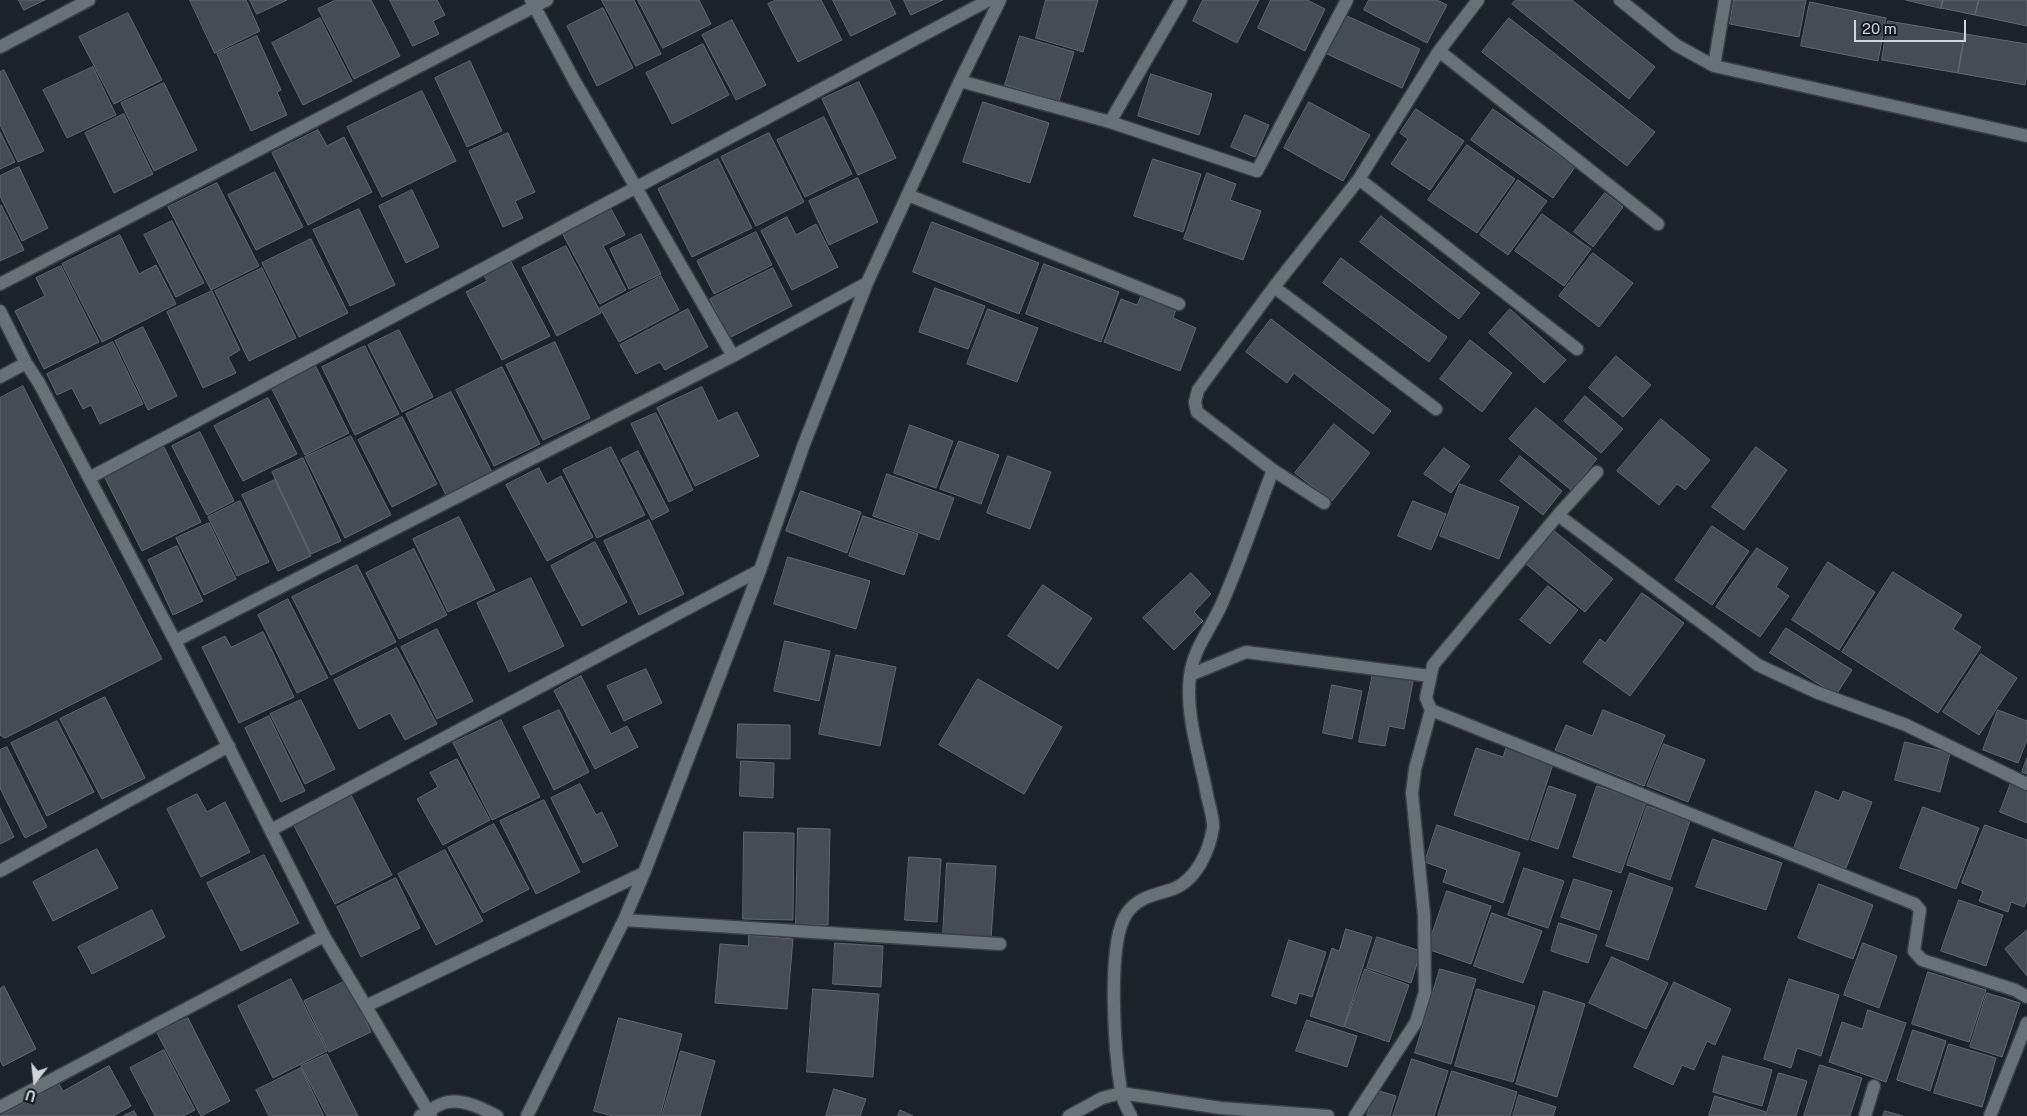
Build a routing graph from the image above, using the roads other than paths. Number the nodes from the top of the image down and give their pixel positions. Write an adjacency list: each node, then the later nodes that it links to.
1 (89, 0): 11 (street)
2 (547, 0): 10 (street)
3 (989, 0): 18 (street)
4 (1000, 0): 14 (street)
5 (1181, 0): 15 (street)
6 (1347, 0): 15 (street)
7 (1478, 0): 12 (street)
8 (1620, 0): 13 (street)
9 (1725, 0): 13 (street)
10 (533, 3): 18 (street); 22 (street)
11 (0, 47)
12 (1439, 51): 17 (street); 20 (street)
13 (1714, 66): 16 (street)
14 (960, 81): 15 (street); 19 (street)
15 (1110, 122)
16 (2027, 136)
17 (1359, 179): 23 (street); 26 (street)
18 (636, 186): 27 (street); 33 (street)
19 (908, 195): 21 (street); 24 (street)
20 (1658, 224)
21 (867, 283): 27 (street); 36 (street)
22 (0, 284)
23 (1274, 287): 30 (street); 31 (street)
24 (1179, 304)
25 (0, 312): 28 (street)
26 (1577, 348)
27 (733, 356): 37 (street)
28 (26, 363): 29 (street); 33 (street)
29 (0, 377)
30 (1436, 409)
31 (1273, 470): 34 (street); 38 (street)
32 (1597, 472): 35 (street)
33 (89, 478): 37 (street)
34 (1324, 503)
35 (1558, 515): 39 (street); 42 (street)
36 (760, 570): 43 (street); 45 (street)
37 (175, 641): 41 (street)
38 (1190, 675): 39 (street); 53 (street)
39 (1430, 676): 40 (street)
40 (1431, 710): 49 (street); 62 (street)
41 (229, 746): 43 (street); 44 (street)
42 (2027, 784)
43 (272, 830): 47 (street)
44 (0, 871)
45 (644, 873): 46 (street); 50 (street)
46 (624, 920): 48 (street); 59 (street)
47 (324, 936): 50 (street); 54 (street)
48 (1000, 944)
49 (2027, 997)
50 (366, 1006): 55 (street)
51 (2027, 1023): 64 (street)
52 (1874, 1086): 63 (street)
53 (1121, 1093): 56 (street); 57 (street); 60 (street)
54 (0, 1107)
55 (427, 1114): 58 (street)
56 (1071, 1115)
57 (1311, 1115): 61 (street)
58 (497, 1116)
59 (527, 1116)
60 (1131, 1116)
61 (1328, 1116)
62 (1355, 1116)
63 (1865, 1116)
64 (1990, 1116)

